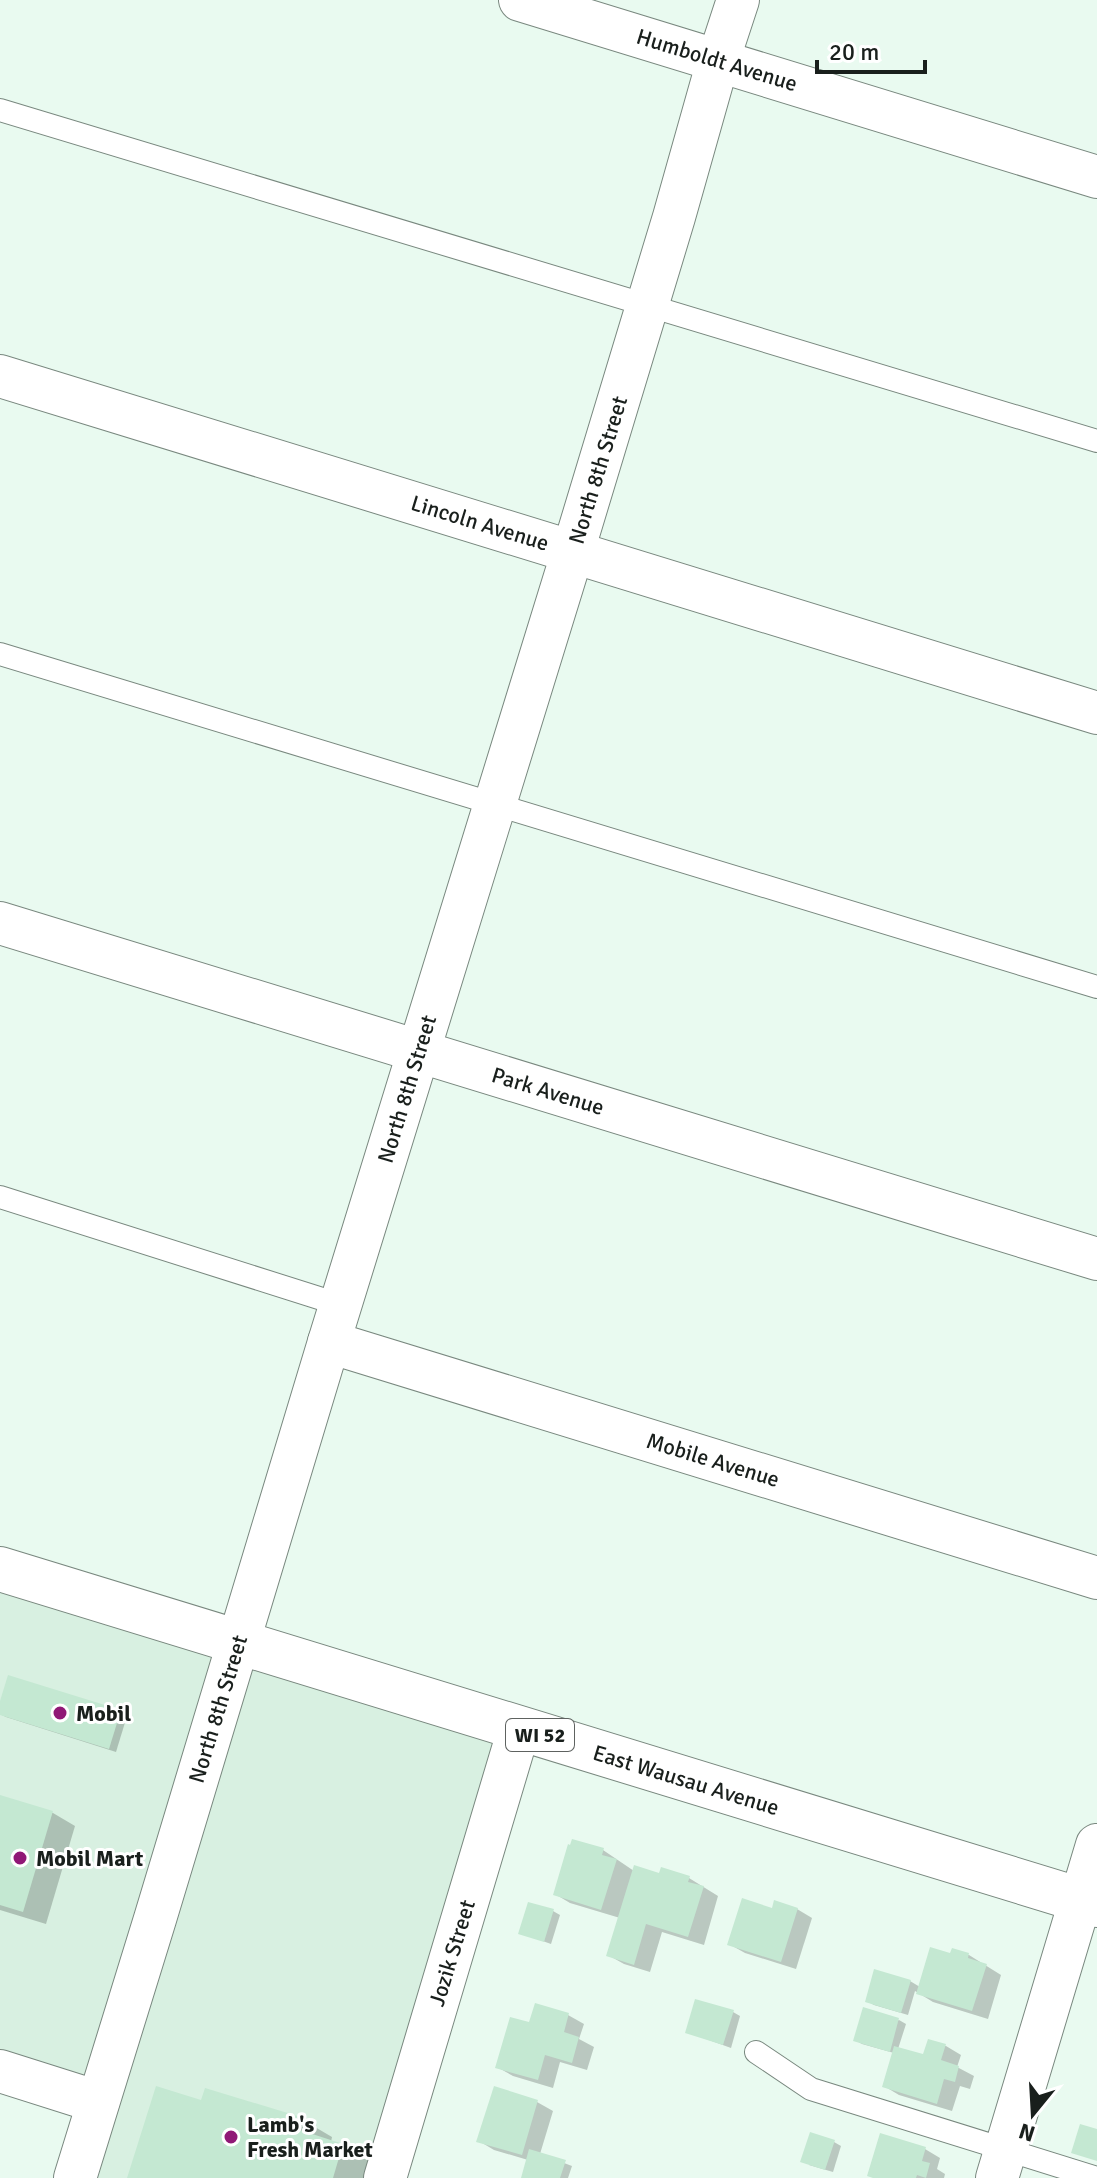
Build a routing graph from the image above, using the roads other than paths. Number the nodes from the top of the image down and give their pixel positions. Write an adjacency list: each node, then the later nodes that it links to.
1 (520, 0): 3 (street, Humboldt Avenue)
2 (738, 0): 3 (street, North 8th Street)
3 (718, 61): 5 (street, Humboldt Avenue); 6 (street, North 8th Street)
4 (0, 110): 6 (lane)
5 (1097, 177)
6 (647, 306): 8 (lane); 9 (street, North 8th Street)
7 (0, 376): 9 (street, Lincoln Avenue)
8 (1097, 441)
9 (573, 551): 11 (street, Lincoln Avenue); 12 (street, North 8th Street)
10 (0, 654): 12 (lane)
11 (1097, 713)
12 (495, 803): 14 (lane); 15 (street, North 8th Street)
13 (0, 923): 15 (street, Park Avenue)
14 (1097, 987)
15 (418, 1051): 17 (street, Park Avenue); 18 (street, North 8th Street)
16 (0, 1197): 18 (lane)
17 (1097, 1259)
18 (335, 1324): 20 (street, Mobile Avenue); 21 (street, North 8th Street)
19 (0, 1569): 21 (main road, East Wausau Avenue / WI 52)
20 (1097, 1578)
21 (238, 1642): 22 (main road, East Wausau Avenue / WI 52); 27 (street, North 8th Street)
22 (519, 1729): 24 (main road, East Wausau Avenue / WI 52); 30 (street, Jozik Street)
23 (1097, 1845): 24 (street)
24 (1089, 1902): 28 (street)
25 (756, 2052): 28 (lane)
26 (0, 2071): 27 (street)
27 (98, 2102): 29 (street, North 8th Street)
28 (1001, 2164): 31 (lane)
29 (75, 2178)
30 (385, 2178)
31 (1097, 2178)

